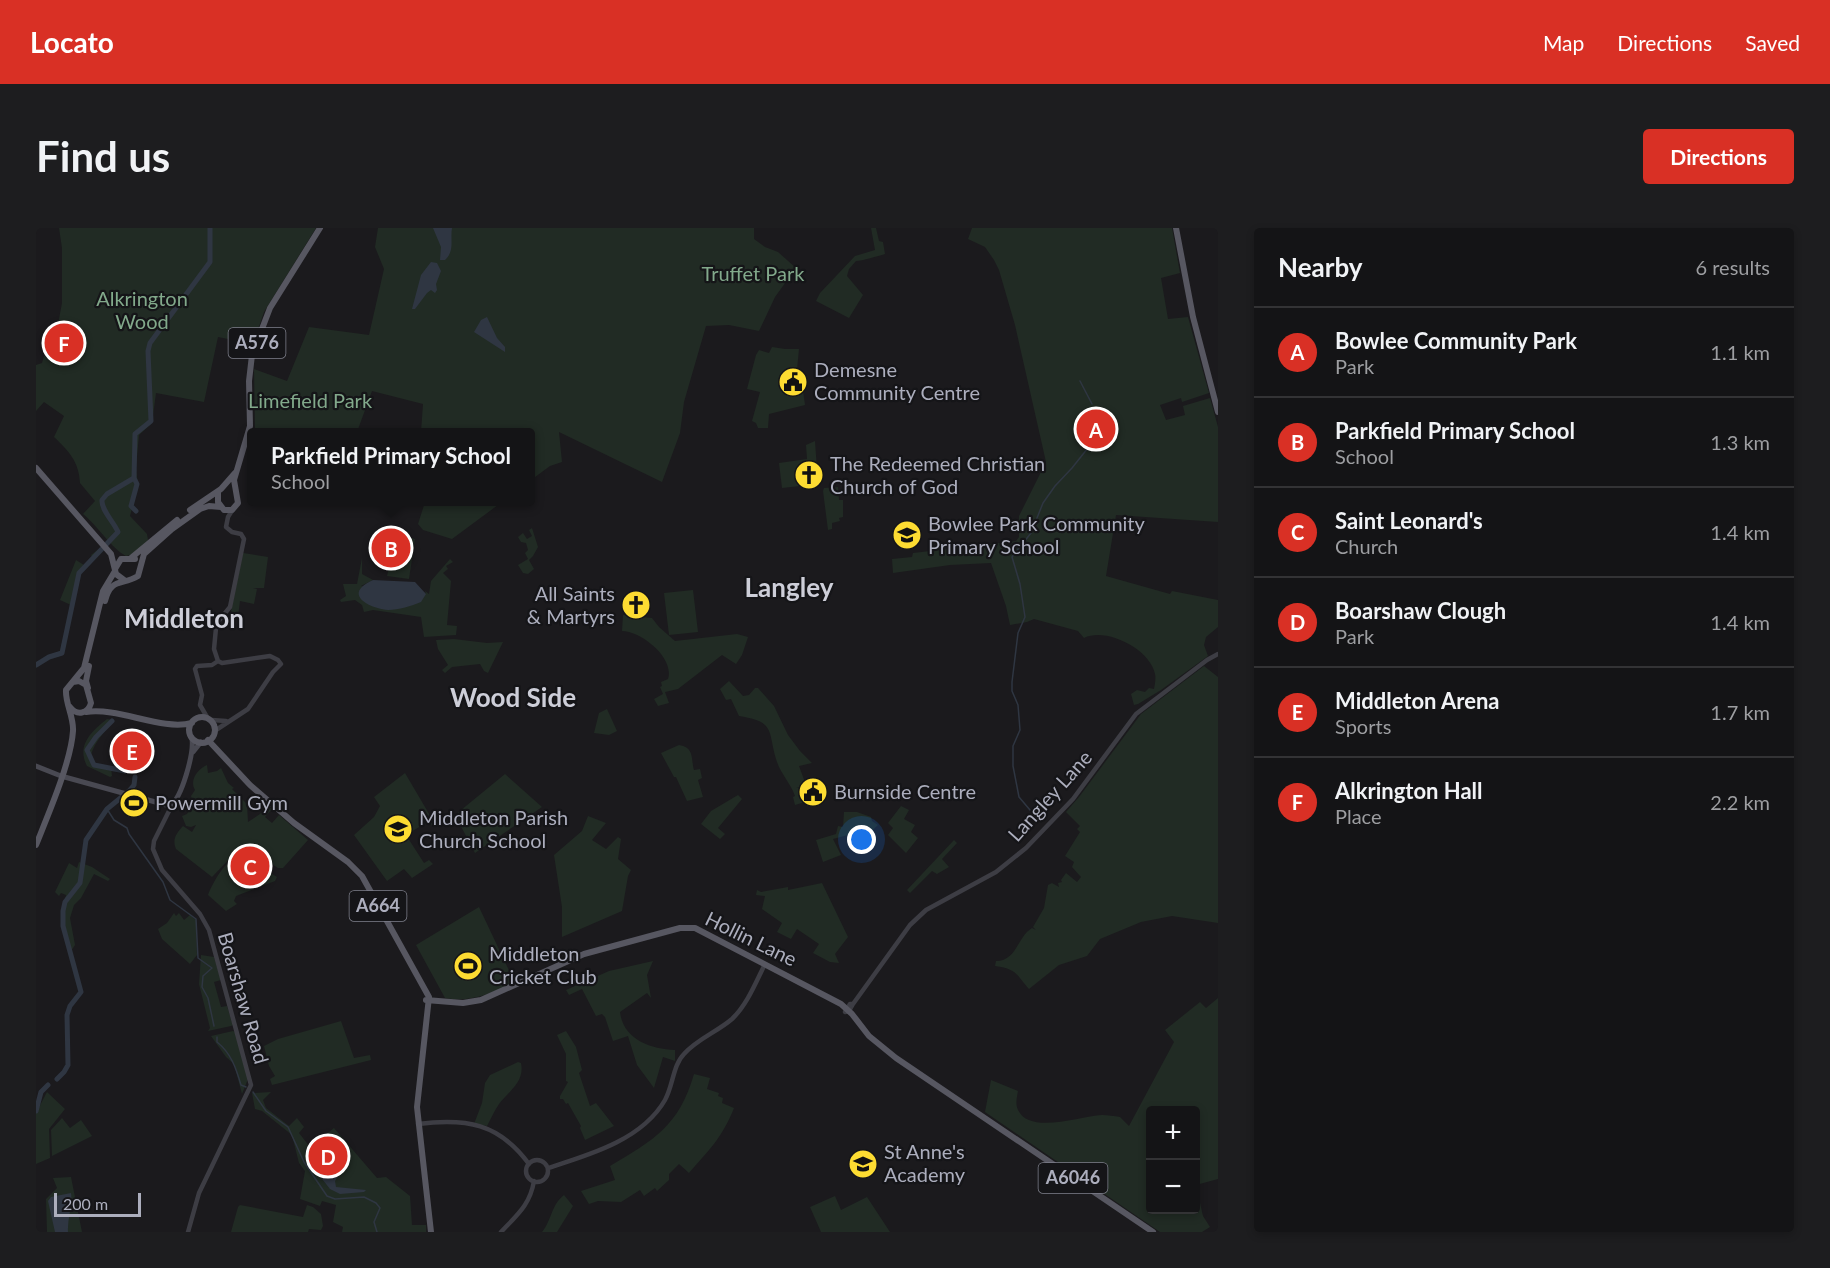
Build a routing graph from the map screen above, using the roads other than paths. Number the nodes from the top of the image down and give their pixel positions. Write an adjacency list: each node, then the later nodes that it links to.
1 (320, 228): 4 (main road, A576)
2 (1176, 228): 3 (main road)
3 (1218, 412)
4 (249, 428)
5 (247, 436): 7 (main road, A576)
6 (36, 468): 13 (main road)
7 (237, 470): 8 (main road, A576); 9 (main road, A576)
8 (219, 491): 9 (main road); 10 (main road); 14 (main road, A576)
9 (235, 492): 11 (main road, A576)
10 (222, 508): 11 (main road); 12 (street); 16 (main road)
11 (233, 509): 12 (street)
12 (228, 517): 19 (street)
13 (111, 554): 14 (main road); 15 (main road)
14 (128, 558): 15 (main road); 16 (main road)
15 (115, 570): 17 (main road); 20 (main road)
16 (141, 570): 17 (main road)
17 (124, 580): 21 (main road)
18 (1218, 654): 43 (street, Langley Lane)
19 (218, 661): 23 (street); 28 (street)
20 (73, 682): 21 (main road); 22 (main road)
21 (89, 691): 24 (main road); 25 (main road)
22 (70, 707): 24 (main road, A664); 31 (main road)
23 (201, 708): 26 (street); 27 (street)
24 (85, 712): 25 (main road, A664); 31 (main road)
25 (107, 712): 30 (main road, A664)
26 (199, 718): 27 (main road, A664); 29 (main road, A664)
27 (209, 719): 28 (street); 32 (main road, A664)
28 (229, 721): 32 (street)
29 (192, 723): 30 (main road, A664); 33 (main road)
30 (176, 725): 33 (main road, A664)
31 (73, 729): 38 (main road)
32 (215, 731): 34 (main road); 36 (main road, A664)
33 (191, 737): 34 (main road, A664); 35 (main road)
34 (205, 741): 35 (main road); 36 (main road, A664)
35 (192, 753): 39 (main road)
36 (224, 755): 42 (main road, A664)
37 (36, 766): 38 (main road)
38 (61, 776): 39 (main road); 40 (main road)
39 (172, 805): 48 (street, Boarshaw Road)
40 (36, 845)
41 (765, 964): 42 (main road, Hollin Lane / A6046); 43 (main road, Hollin Lane / A6046); 46 (street)
42 (427, 998): 44 (main road)
43 (847, 1011): 51 (main road, Hollin Lane / A6046)
44 (418, 1124): 45 (street); 49 (main road)
45 (529, 1164): 46 (street); 47 (street)
46 (548, 1168): 47 (street)
47 (534, 1181): 50 (street)
48 (188, 1232)
49 (431, 1232)
50 (501, 1232)
51 (1153, 1232)

